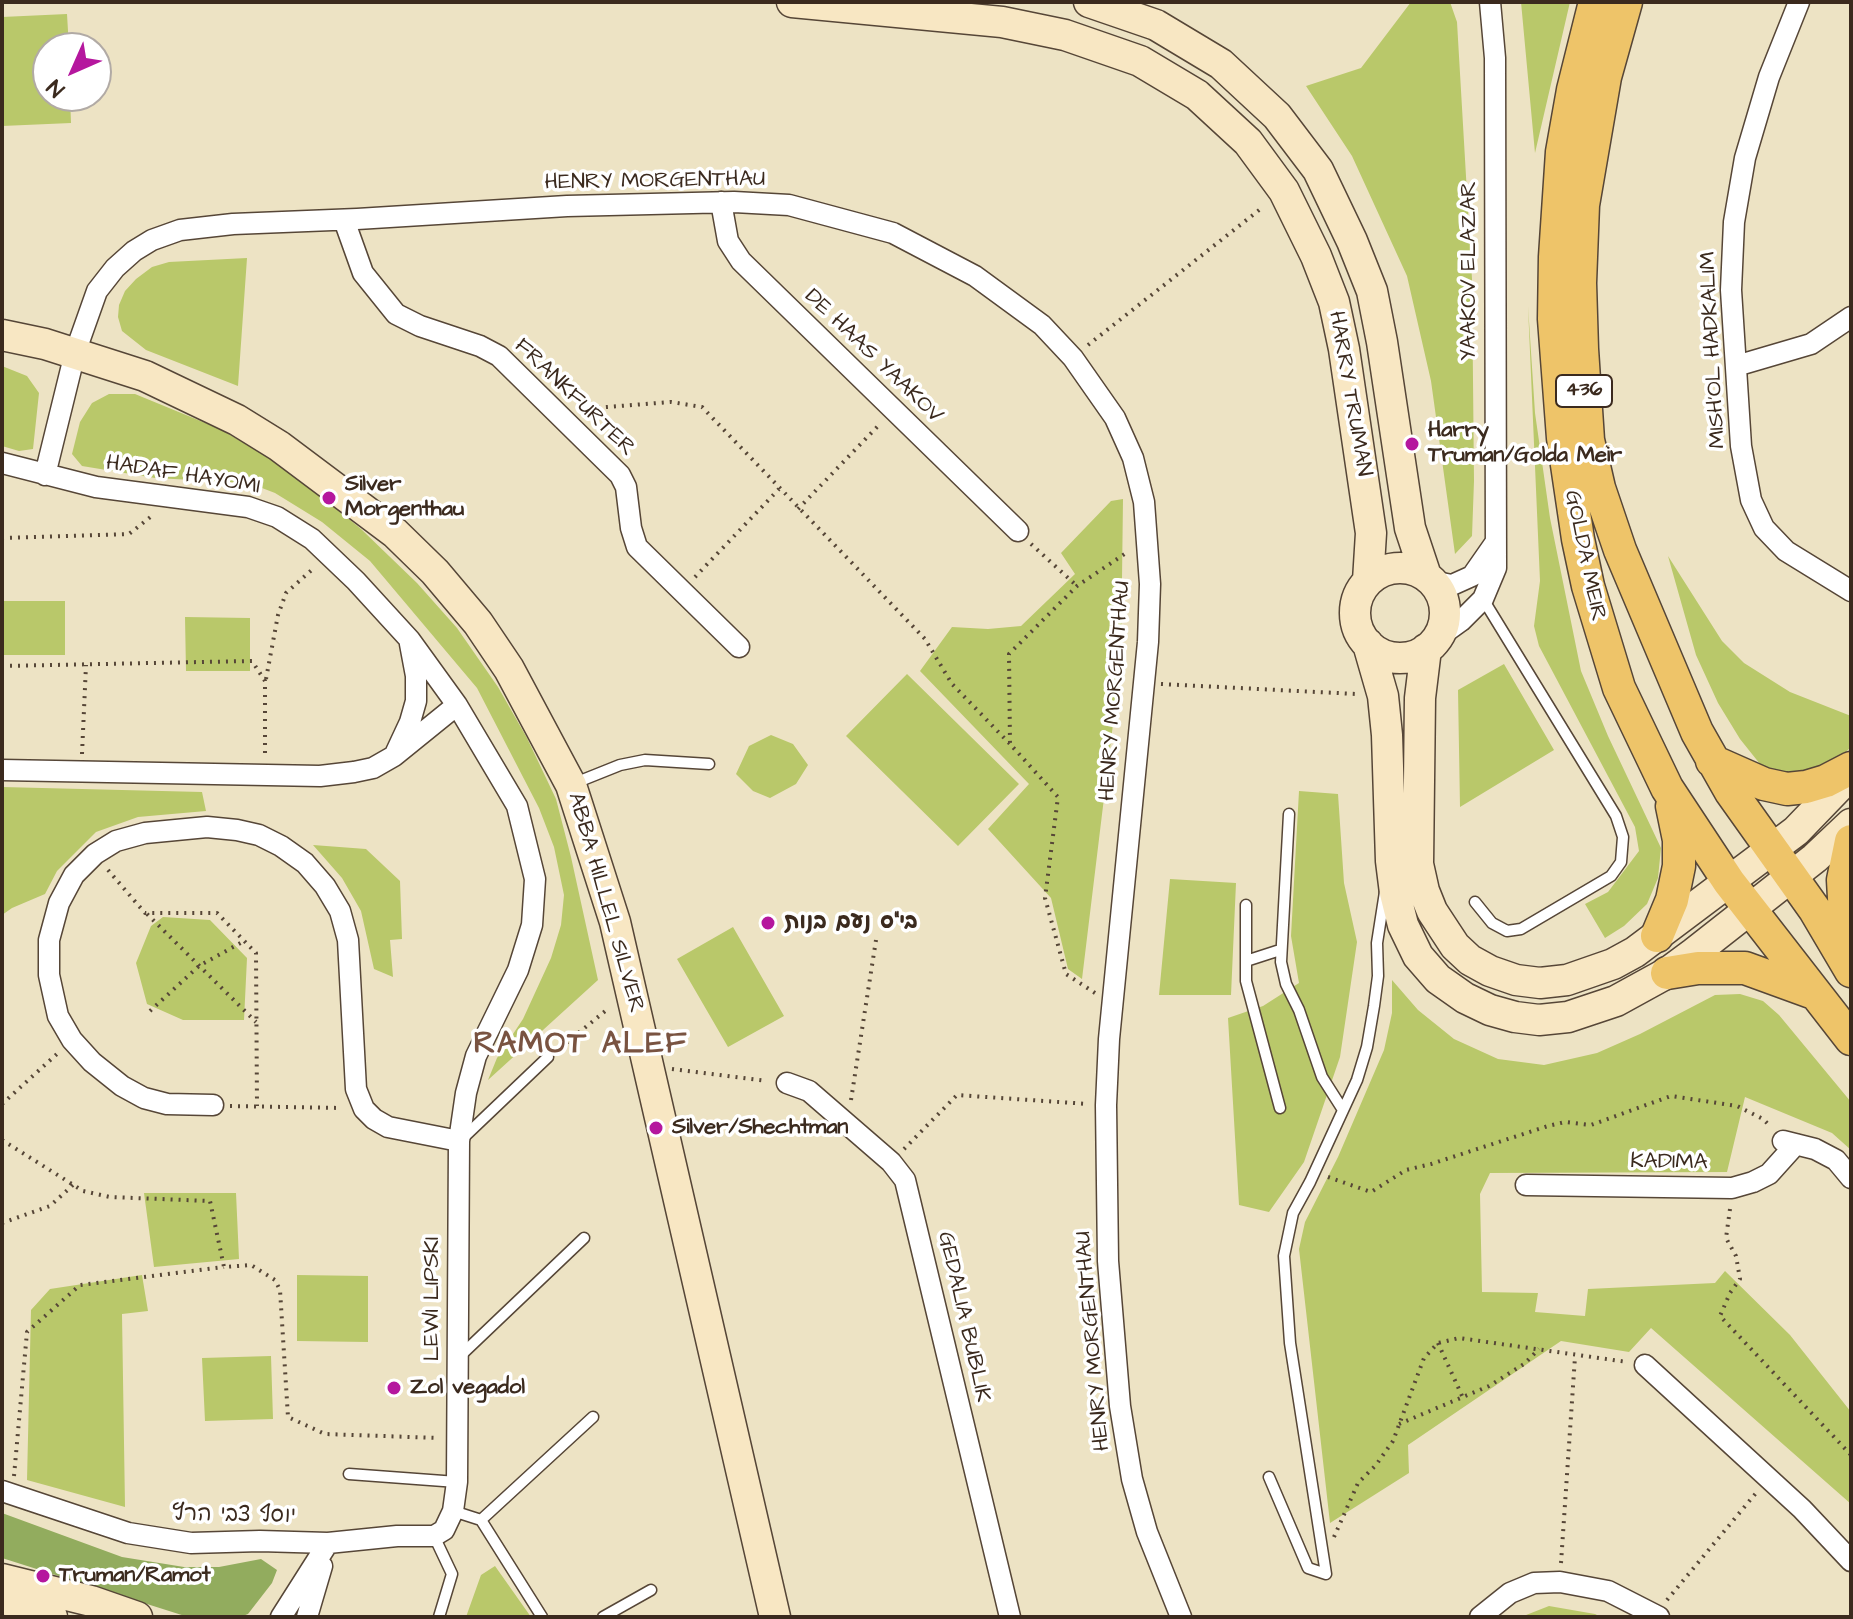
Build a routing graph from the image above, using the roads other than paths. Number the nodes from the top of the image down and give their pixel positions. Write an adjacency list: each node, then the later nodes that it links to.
1 (792, 2): 20 (street, HARRY TRUMAN)
2 (1089, 2): 19 (street, HARRY TRUMAN)
3 (1490, 2): 16 (street, YAAKOV ELAZAR)
4 (1595, 2): 34 (main road, GOLDA MEIR / 436)
5 (1626, 2): 29 (main road, GOLDA MEIR / 436)
6 (1799, 2): 12 (street, MISH'OL HADKALIM)
7 (721, 202): 8 (street, HENRY MORGENTHAU); 15 (street, DE HAAS YAAKOV); 86 (street, HENRY MORGENTHAU)
8 (344, 220): 11 (street, HENRY MORGENTHAU); 26 (street, FRANKFURTER)
9 (1851, 317): 12 (street)
10 (2, 335): 11 (street, ABBA HILLEL SILVER)
11 (75, 353): 14 (street, HENRY MORGENTHAU); 33 (street, ABBA HILLEL SILVER)
12 (1736, 366): 17 (street, MISH'OL HADKALIM)
13 (2, 463): 14 (street, HADAF HAYOMI)
14 (45, 475): 23 (street, HADAF HAYOMI)
15 (1018, 531)
16 (1498, 540): 19 (street); 22 (street, YAAKOV ELAZAR)
17 (1826, 575): 18 (street, MISH'OL HADKALIM); 21 (street, MISH'OL HADKALIM)
18 (1851, 578)
19 (1429, 579): 20 (street); 25 (street)
20 (1368, 581): 24 (street)
21 (1851, 591)
22 (1483, 599): 25 (street, YAAKOV ELAZAR); 42 (lane)
23 (410, 640): 27 (street, HADAF HAYOMI); 28 (street)
24 (1368, 644): 25 (street); 39 (street)
25 (1431, 644): 45 (street)
26 (739, 647)
27 (457, 705): 28 (street); 57 (street, HADAF HAYOMI)
28 (394, 756): 31 (street)
29 (1712, 761): 32 (main road); 38 (main road, GOLDA MEIR / 436)
30 (709, 764): 33 (lane)
31 (2, 770)
32 (1851, 771): 38 (street)
33 (571, 785): 84 (street, ABBA HILLEL SILVER)
34 (1667, 788): 41 (main road, GOLDA MEIR / 436); 45 (main road)
35 (1289, 814): 46 (lane)
36 (1851, 824): 40 (street)
37 (1851, 841): 48 (main road)
38 (1771, 851): 40 (main road, GOLDA MEIR / 436); 41 (street)
39 (1391, 861): 49 (street); 56 (lane)
40 (1790, 877): 44 (street); 48 (main road, GOLDA MEIR / 436)
41 (1729, 882): 44 (main road, GOLDA MEIR / 436); 45 (street)
42 (1475, 902)
43 (1246, 905): 47 (lane)
44 (1748, 909): 49 (street); 50 (main road, GOLDA MEIR / 436)
45 (1657, 936)
46 (1280, 950): 47 (lane); 56 (lane)
47 (1246, 961): 55 (lane)
48 (1850, 969)
49 (1667, 973): 50 (main road)
50 (1816, 995): 51 (main road, GOLDA MEIR / 436)
51 (1851, 1039)
52 (548, 1057): 57 (lane)
53 (787, 1083): 85 (street, GEDALIA BUBLIK)
54 (213, 1105): 57 (street)
55 (1280, 1108)
56 (1343, 1110): 65 (lane)
57 (459, 1141): 61 (street, LEWI LIPSKI)
58 (1851, 1178): 59 (street, KADIMA)
59 (1526, 1185)
60 (584, 1238): 61 (lane)
61 (457, 1359): 66 (street, LEWI LIPSKI)
62 (1645, 1365): 72 (street)
63 (593, 1417): 69 (lane)
64 (349, 1474): 66 (lane)
65 (1269, 1477)
66 (457, 1482): 68 (street, LEWI LIPSKI)
67 (7, 1493): 71 (street, יוסף צבי הרץ)
68 (453, 1511): 69 (lane); 70 (street, LEWI LIPSKI)
69 (481, 1520): 82 (lane)
70 (434, 1536): 71 (street); 81 (lane)
71 (328, 1543): 79 (street); 80 (street)
72 (1851, 1561)
73 (2, 1579): 78 (street)
74 (651, 1590): 83 (lane)
75 (2, 1598): 77 (street)
76 (1657, 1616): 87 (street)
77 (52, 1617)
78 (137, 1617)
79 (281, 1617)
80 (307, 1617)
81 (439, 1617)
82 (542, 1617)
83 (603, 1617)
84 (775, 1617)
85 (1010, 1617)
86 (1181, 1617)
87 (1480, 1617)

